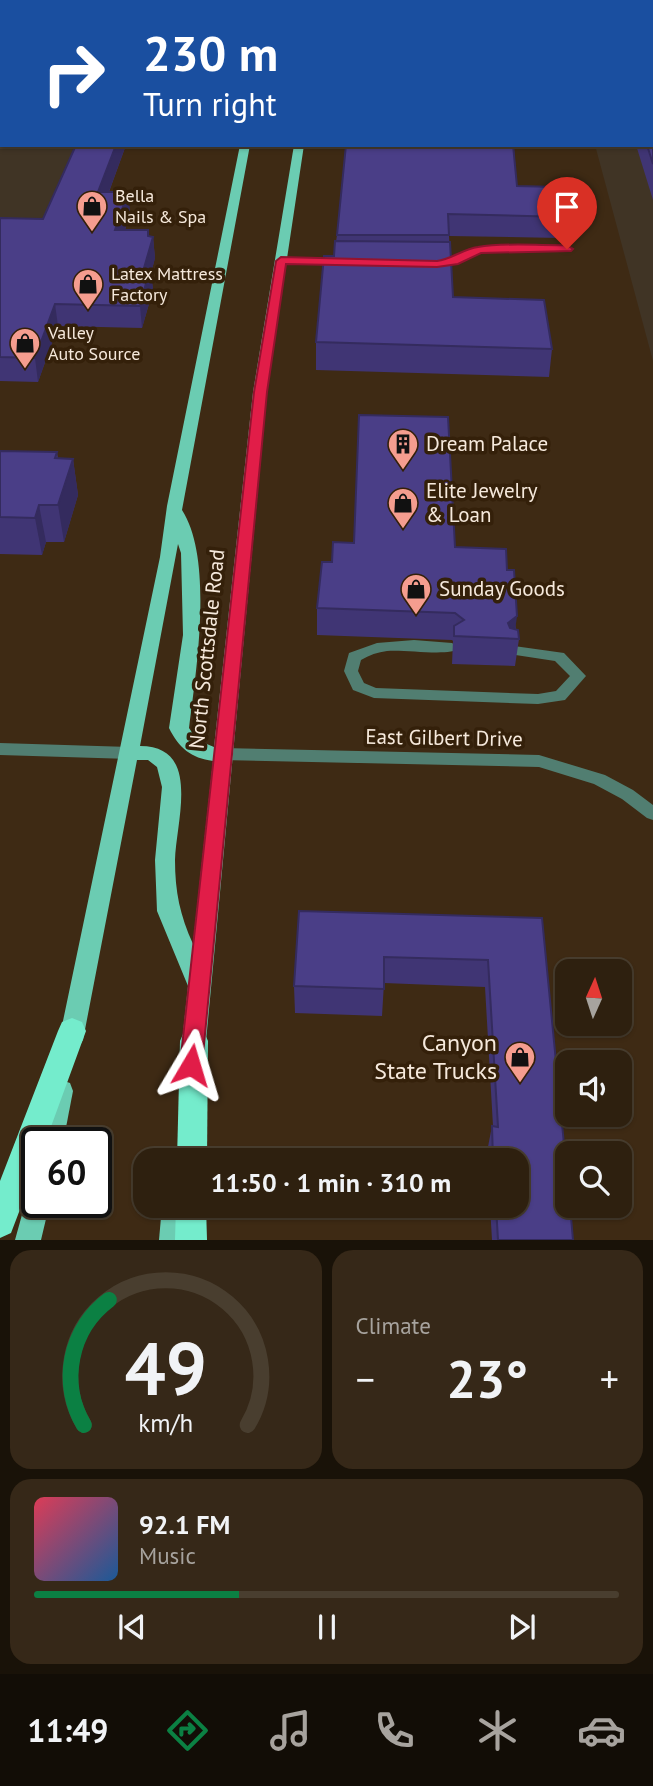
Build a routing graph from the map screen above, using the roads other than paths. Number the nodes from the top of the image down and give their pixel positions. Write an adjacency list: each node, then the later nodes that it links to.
1 (246, 147): 7 (main road)
2 (299, 147): 4 (main road, North Scottsdale Road)
3 (567, 249): 6 (street)
4 (281, 261): 5 (street); 12 (main road, North Scottsdale Road)
5 (359, 262)
6 (424, 264)
7 (175, 506): 11 (main road); 12 (main road)
8 (452, 648): 9 (street)
9 (514, 651)
10 (0, 749): 11 (street)
11 (130, 753): 14 (main road); 15 (main road)
12 (222, 754): 13 (street, East Gilbert Drive); 14 (main road, North Scottsdale Road)
13 (653, 814)
14 (201, 990): 16 (main road, North Scottsdale Road)
15 (72, 1031): 17 (main road); 23 (highway)
16 (194, 1041): 18 (main road, North Scottsdale Road); 19 (highway)
17 (53, 1127)
18 (182, 1148)
19 (192, 1148)
20 (33, 1218): 24 (main road)
21 (174, 1218): 25 (main road)
22 (191, 1218): 26 (highway)
23 (0, 1222)
24 (28, 1240)
25 (172, 1240)
26 (191, 1240)

